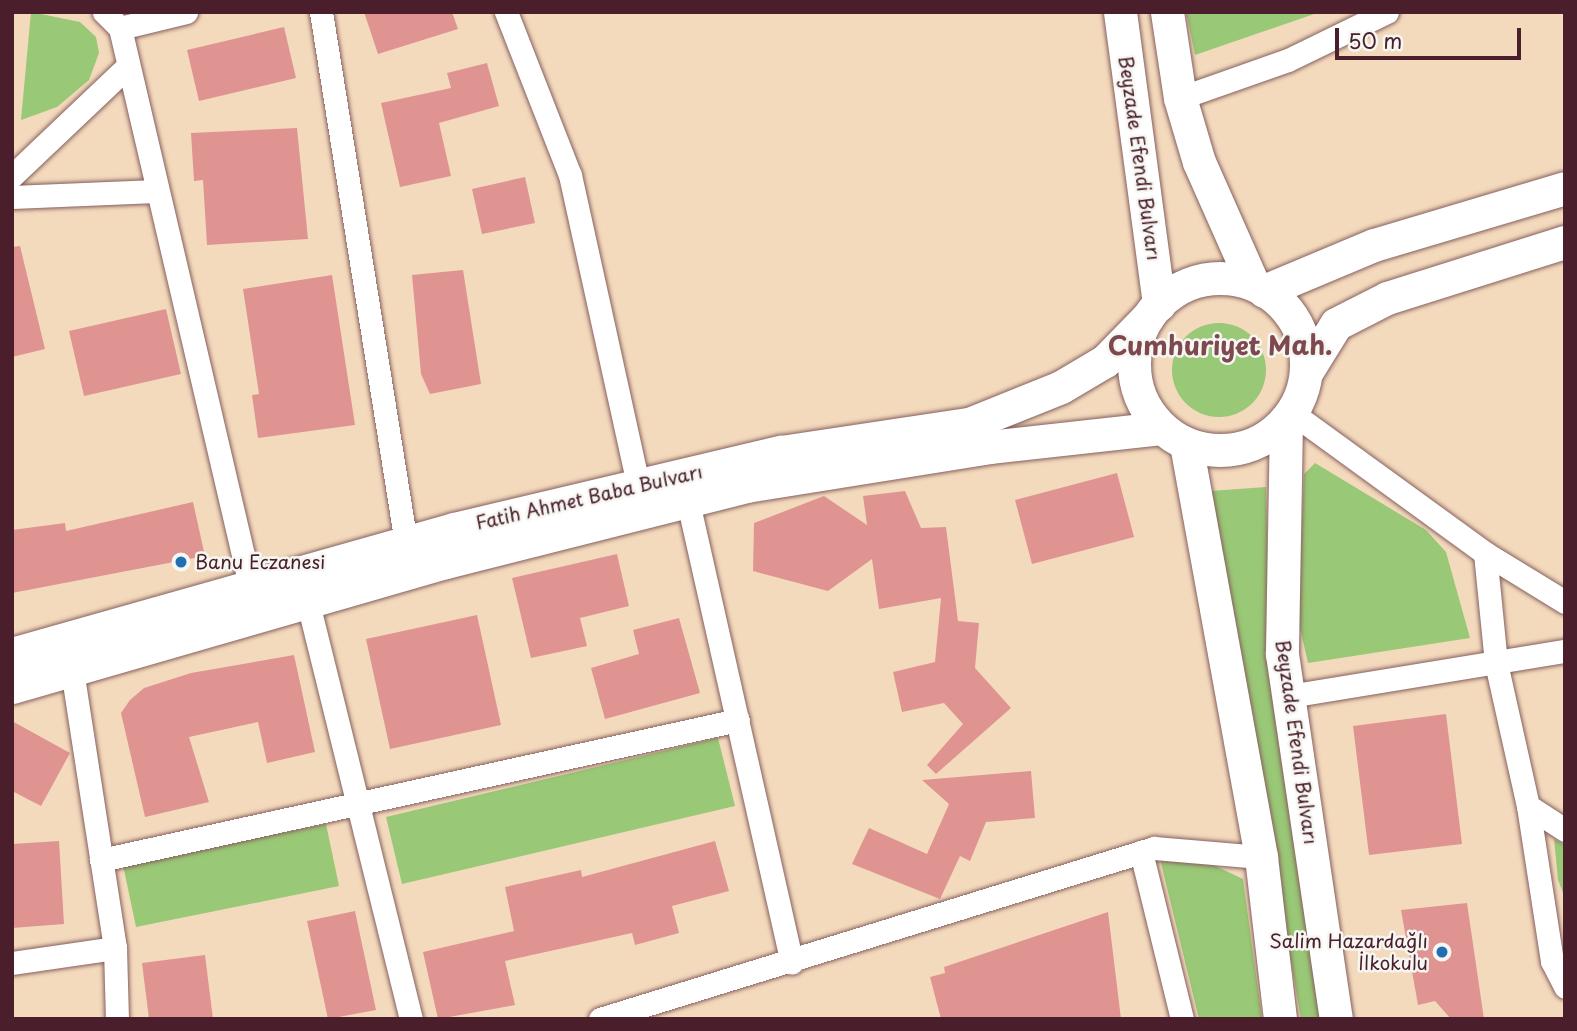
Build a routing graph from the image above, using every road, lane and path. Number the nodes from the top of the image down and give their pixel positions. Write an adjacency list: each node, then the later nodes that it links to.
1 (186, 12): 7 (street)
2 (321, 12): 22 (street)
3 (506, 12): 20 (street)
4 (1119, 12): 16 (main road, Beyzade Efendi Bulvarı)
5 (1167, 12): 9 (main road)
6 (1383, 14): 9 (street)
7 (112, 20): 8 (street)
8 (128, 66): 10 (street); 12 (street)
9 (1180, 98): 15 (main road)
10 (12, 176)
11 (1565, 188): 15 (main road)
12 (156, 191): 13 (street); 24 (street)
13 (12, 197)
14 (1565, 242): 17 (main road)
15 (1259, 287): 16 (main road); 17 (main road)
16 (1153, 311): 19 (main road); 20 (main road, Fatih Ahmet Baba Bulvarı)
17 (1307, 371): 18 (main road)
18 (1289, 416): 19 (main road); 23 (street); 32 (main road, Beyzade Efendi Bulvarı)
19 (1174, 436): 21 (main road, Fatih Ahmet Baba Bulvarı); 38 (main road)
20 (638, 485): 22 (main road, Fatih Ahmet Baba Bulvarı)
21 (688, 502): 26 (main road, Fatih Ahmet Baba Bulvarı); 33 (street)
22 (406, 543): 24 (main road, Fatih Ahmet Baba Bulvarı)
23 (1485, 554): 25 (street); 29 (street)
24 (251, 589): 28 (main road, Fatih Ahmet Baba Bulvarı)
25 (1565, 602)
26 (308, 603): 30 (main road, Fatih Ahmet Baba Bulvarı); 35 (street)
27 (1565, 651): 29 (street)
28 (12, 654)
29 (1496, 663): 32 (street); 34 (street)
30 (72, 670): 31 (main road, Fatih Ahmet Baba Bulvarı); 39 (street)
31 (12, 687)
32 (1289, 696): 49 (main road, Beyzade Efendi Bulvarı)
33 (738, 720): 35 (street); 41 (street)
34 (1528, 806): 36 (street); 43 (street)
35 (357, 808): 39 (street); 46 (street)
36 (1565, 830)
37 (1141, 852): 38 (street); 41 (street); 47 (street)
38 (1261, 857): 48 (main road)
39 (101, 860): 40 (street)
40 (114, 948): 42 (street); 45 (street)
41 (792, 962): 44 (street)
42 (12, 963)
43 (1565, 987)
44 (604, 1018)
45 (117, 1019)
46 (411, 1019)
47 (1182, 1019)
48 (1280, 1019)
49 (1336, 1019)

